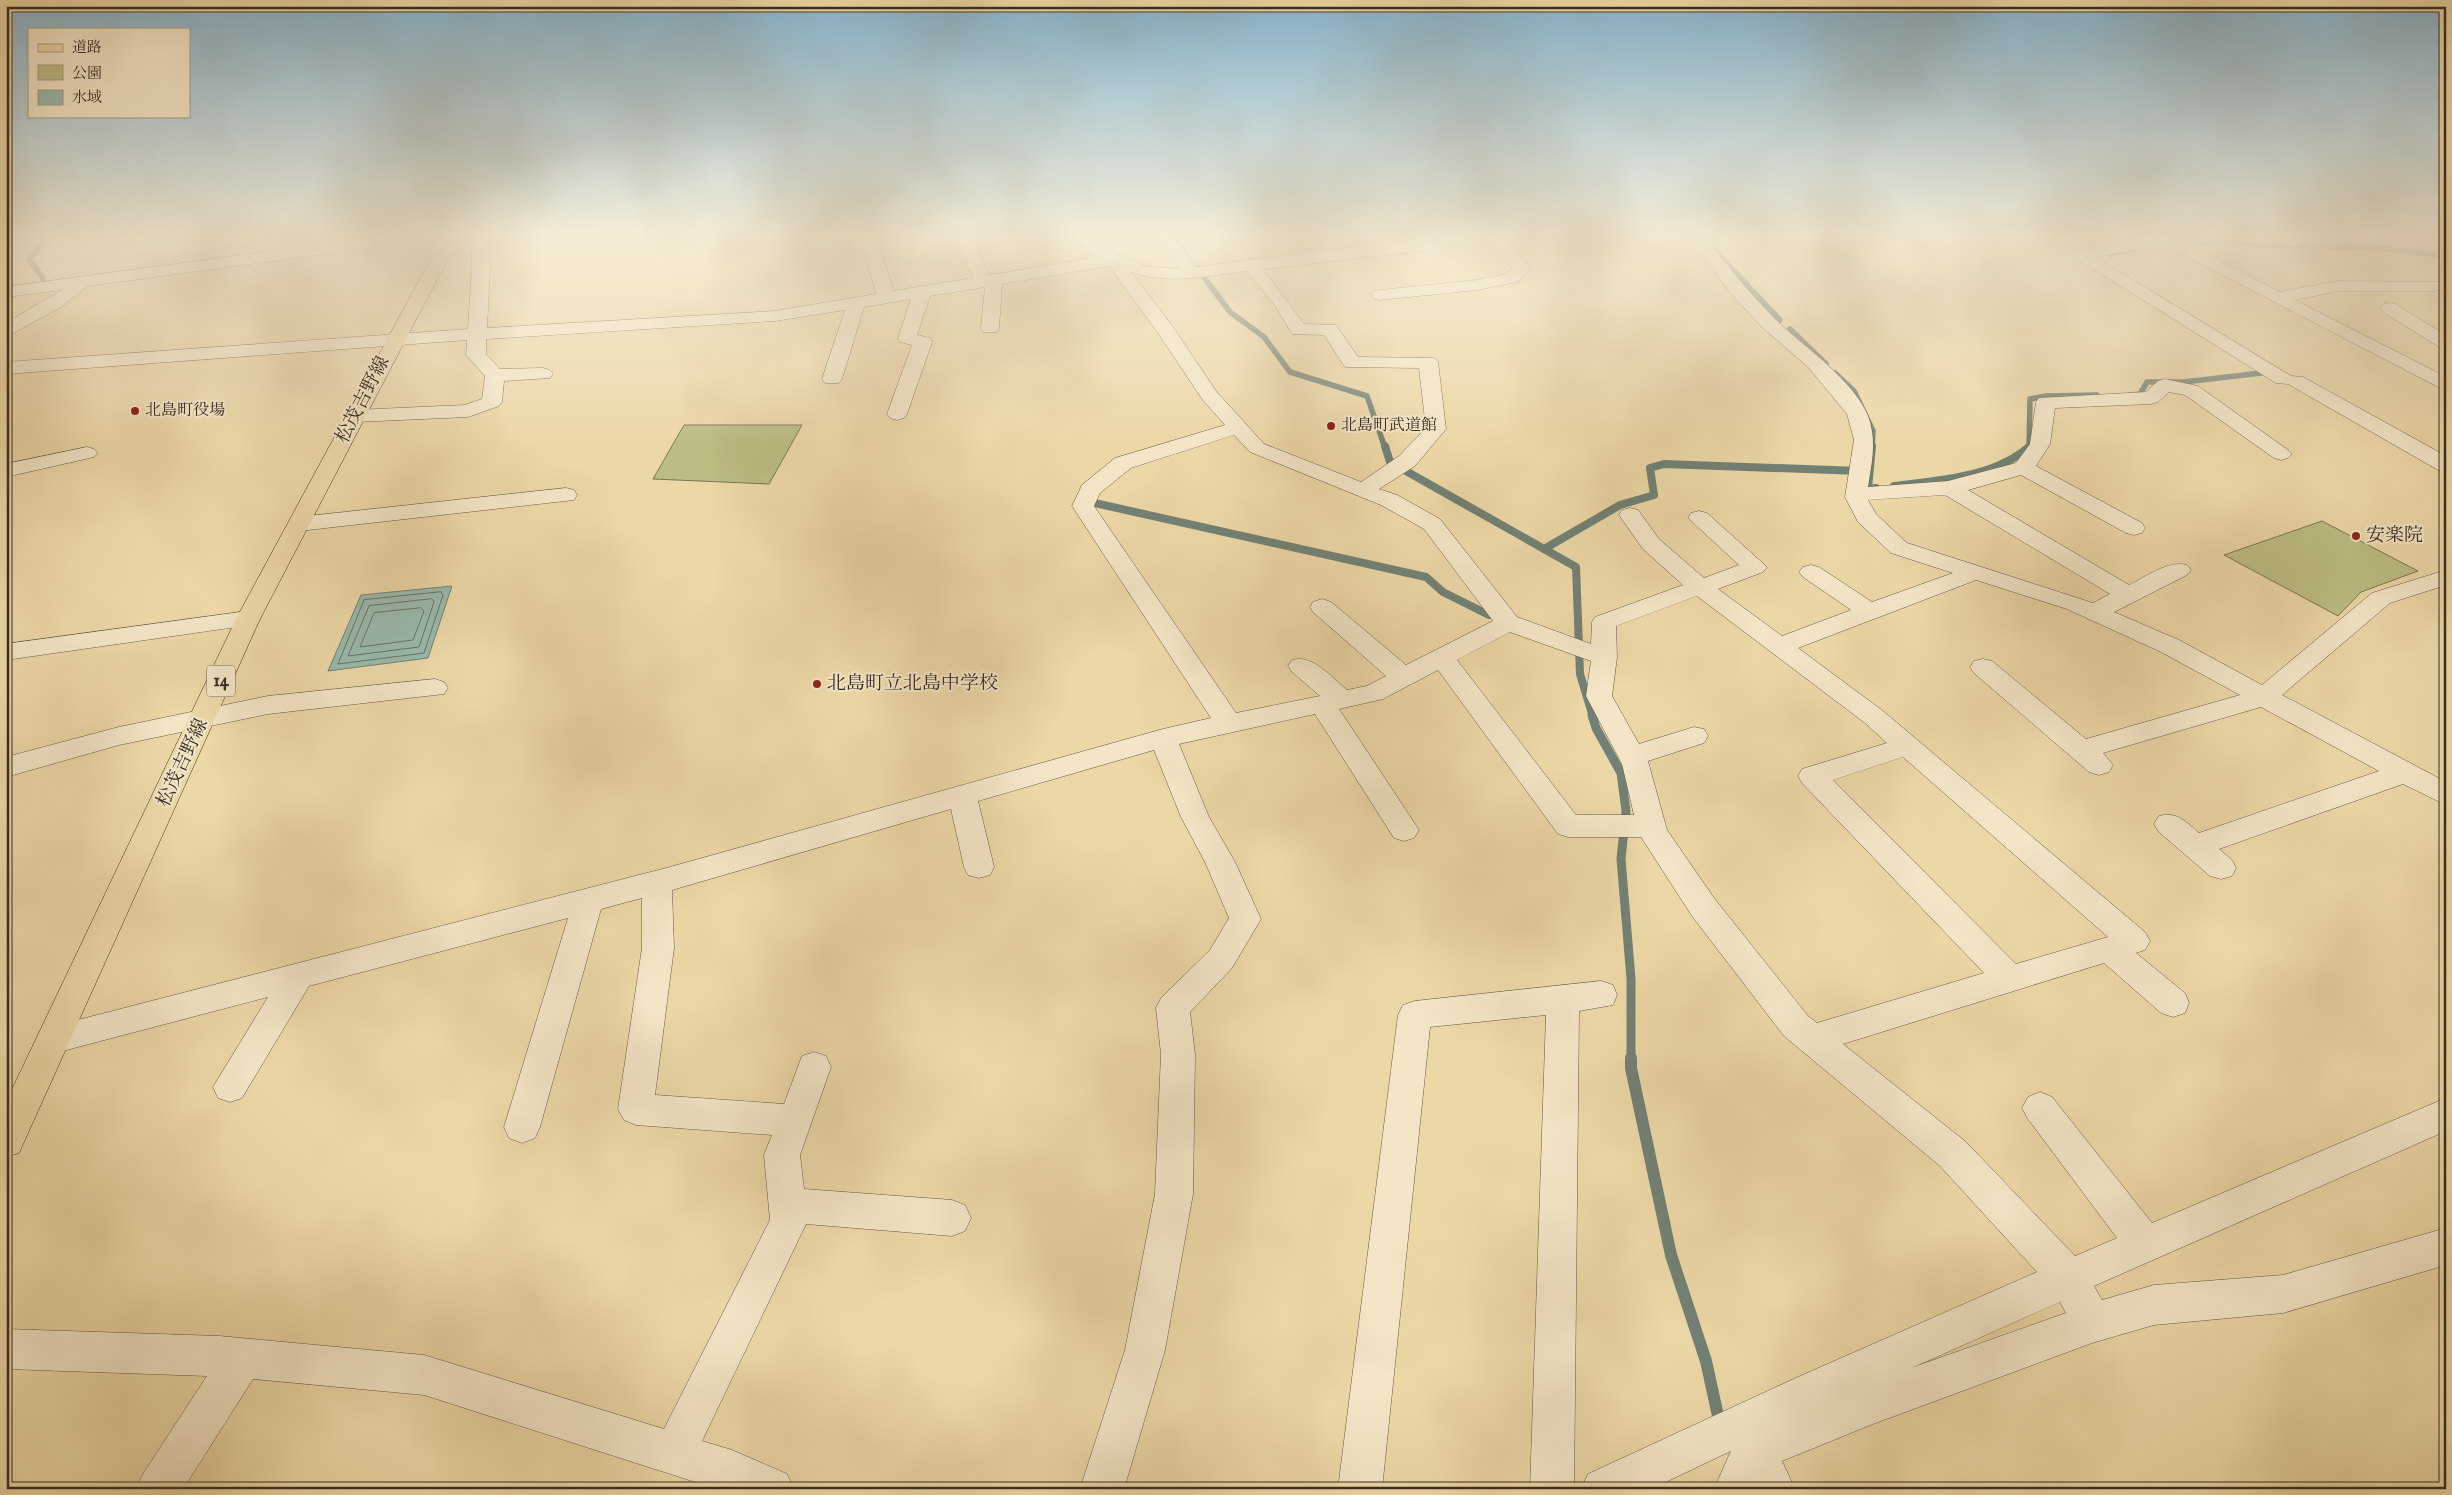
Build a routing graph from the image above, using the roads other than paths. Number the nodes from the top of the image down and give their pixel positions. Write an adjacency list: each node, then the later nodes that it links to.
1 (50, 306): 15 (street)
2 (414, 306): 17 (main road, 松茂吉野線 / 14)
3 (478, 306): 16 (street)
4 (839, 306): 16 (street)
5 (855, 306): 24 (street)
6 (918, 306): 26 (street)
7 (989, 306): 14 (street)
8 (1148, 306): 28 (street)
9 (1282, 306): 35 (street)
10 (1752, 306): 36 (street)
11 (2163, 306): 31 (street)
12 (2292, 306): 20 (street)
13 (2389, 308): 18 (street)
14 (990, 328)
15 (6, 331)
16 (478, 334): 17 (street); 23 (street)
17 (395, 339): 21 (street); 27 (main road, 松茂吉野線 / 14)
18 (2446, 343)
19 (2446, 359): 20 (street)
20 (2401, 362): 25 (street)
21 (6, 368)
22 (543, 374): 23 (street)
23 (495, 375): 27 (street)
24 (832, 379)
25 (2446, 385)
26 (897, 414)
27 (355, 416): 40 (main road, 松茂吉野線 / 14)
28 (1238, 427): 35 (street); 64 (street)
29 (87, 453): 33 (street)
30 (2281, 454): 32 (street)
31 (2446, 465)
32 (2024, 468): 34 (street); 41 (street)
33 (6, 471)
34 (1949, 488): 36 (street); 47 (street)
35 (1363, 490): 52 (street)
36 (1856, 494): 44 (street)
37 (566, 495): 40 (street)
38 (1630, 515): 46 (street)
39 (1699, 518): 46 (street)
40 (299, 524): 51 (main road, 松茂吉野線 / 14)
41 (2133, 529)
42 (2179, 570): 47 (street)
43 (1811, 572): 49 (street)
44 (1974, 573): 49 (street); 50 (street)
45 (2446, 577): 61 (street)
46 (1700, 587): 53 (street); 56 (street)
47 (2128, 595): 50 (street)
48 (1322, 607): 59 (street)
49 (1870, 612): 53 (street)
50 (2094, 612): 61 (street)
51 (248, 619): 54 (street); 63 (main road, 松茂吉野線 / 14)
52 (1508, 623): 55 (street); 56 (street)
53 (1779, 646): 67 (street)
54 (6, 652)
55 (1441, 657): 59 (street); 74 (street)
56 (1604, 657): 68 (street)
57 (1301, 666): 62 (street)
58 (1983, 667): 61 (street)
59 (1404, 677): 62 (street)
60 (435, 688): 63 (street)
61 (2264, 697): 70 (street)
62 (1332, 702): 64 (street); 75 (street)
63 (203, 719): 69 (street); 87 (main road, 松茂吉野線 / 14)
64 (1229, 724): 66 (street)
65 (1694, 736): 68 (street)
66 (1163, 738): 72 (street); 108 (street)
67 (1908, 746): 81 (street); 83 (street)
68 (1632, 756): 74 (street)
69 (6, 766)
70 (2404, 773): 71 (street); 76 (street)
71 (2446, 795)
72 (962, 796): 77 (street); 79 (street)
73 (2169, 824): 76 (street)
74 (1652, 826): 88 (street)
75 (1404, 830)
76 (2195, 846): 78 (street)
77 (979, 867)
78 (2221, 868)
79 (657, 883): 80 (street); 93 (street)
80 (588, 901): 82 (street); 94 (street)
81 (2109, 949): 83 (street); 86 (street)
82 (299, 976): 87 (street); 90 (street)
83 (2010, 979): 88 (street)
84 (1602, 995): 85 (street)
85 (1563, 999): 109 (street); 110 (street)
86 (2173, 1003)
87 (55, 1039): 95 (main road, 松茂吉野線 / 14)
88 (1811, 1039): 100 (street)
89 (814, 1067): 93 (street)
90 (230, 1087)
91 (2040, 1108): 98 (street)
92 (2446, 1114): 98 (street)
93 (796, 1121): 96 (street)
94 (522, 1127)
95 (6, 1141)
96 (788, 1205): 97 (street); 105 (street)
97 (952, 1218)
98 (2146, 1245): 100 (street)
99 (2446, 1246): 101 (street)
100 (2069, 1278): 101 (street); 104 (street)
101 (2092, 1322): 104 (street)
102 (6, 1349): 103 (street)
103 (243, 1358): 105 (street); 106 (street)
104 (1752, 1452): 111 (street); 112 (street)
105 (674, 1454): 107 (street)
106 (158, 1489)
107 (772, 1489)
108 (1102, 1489)
109 (1360, 1489)
110 (1552, 1489)
111 (1603, 1489)
112 (1773, 1489)

